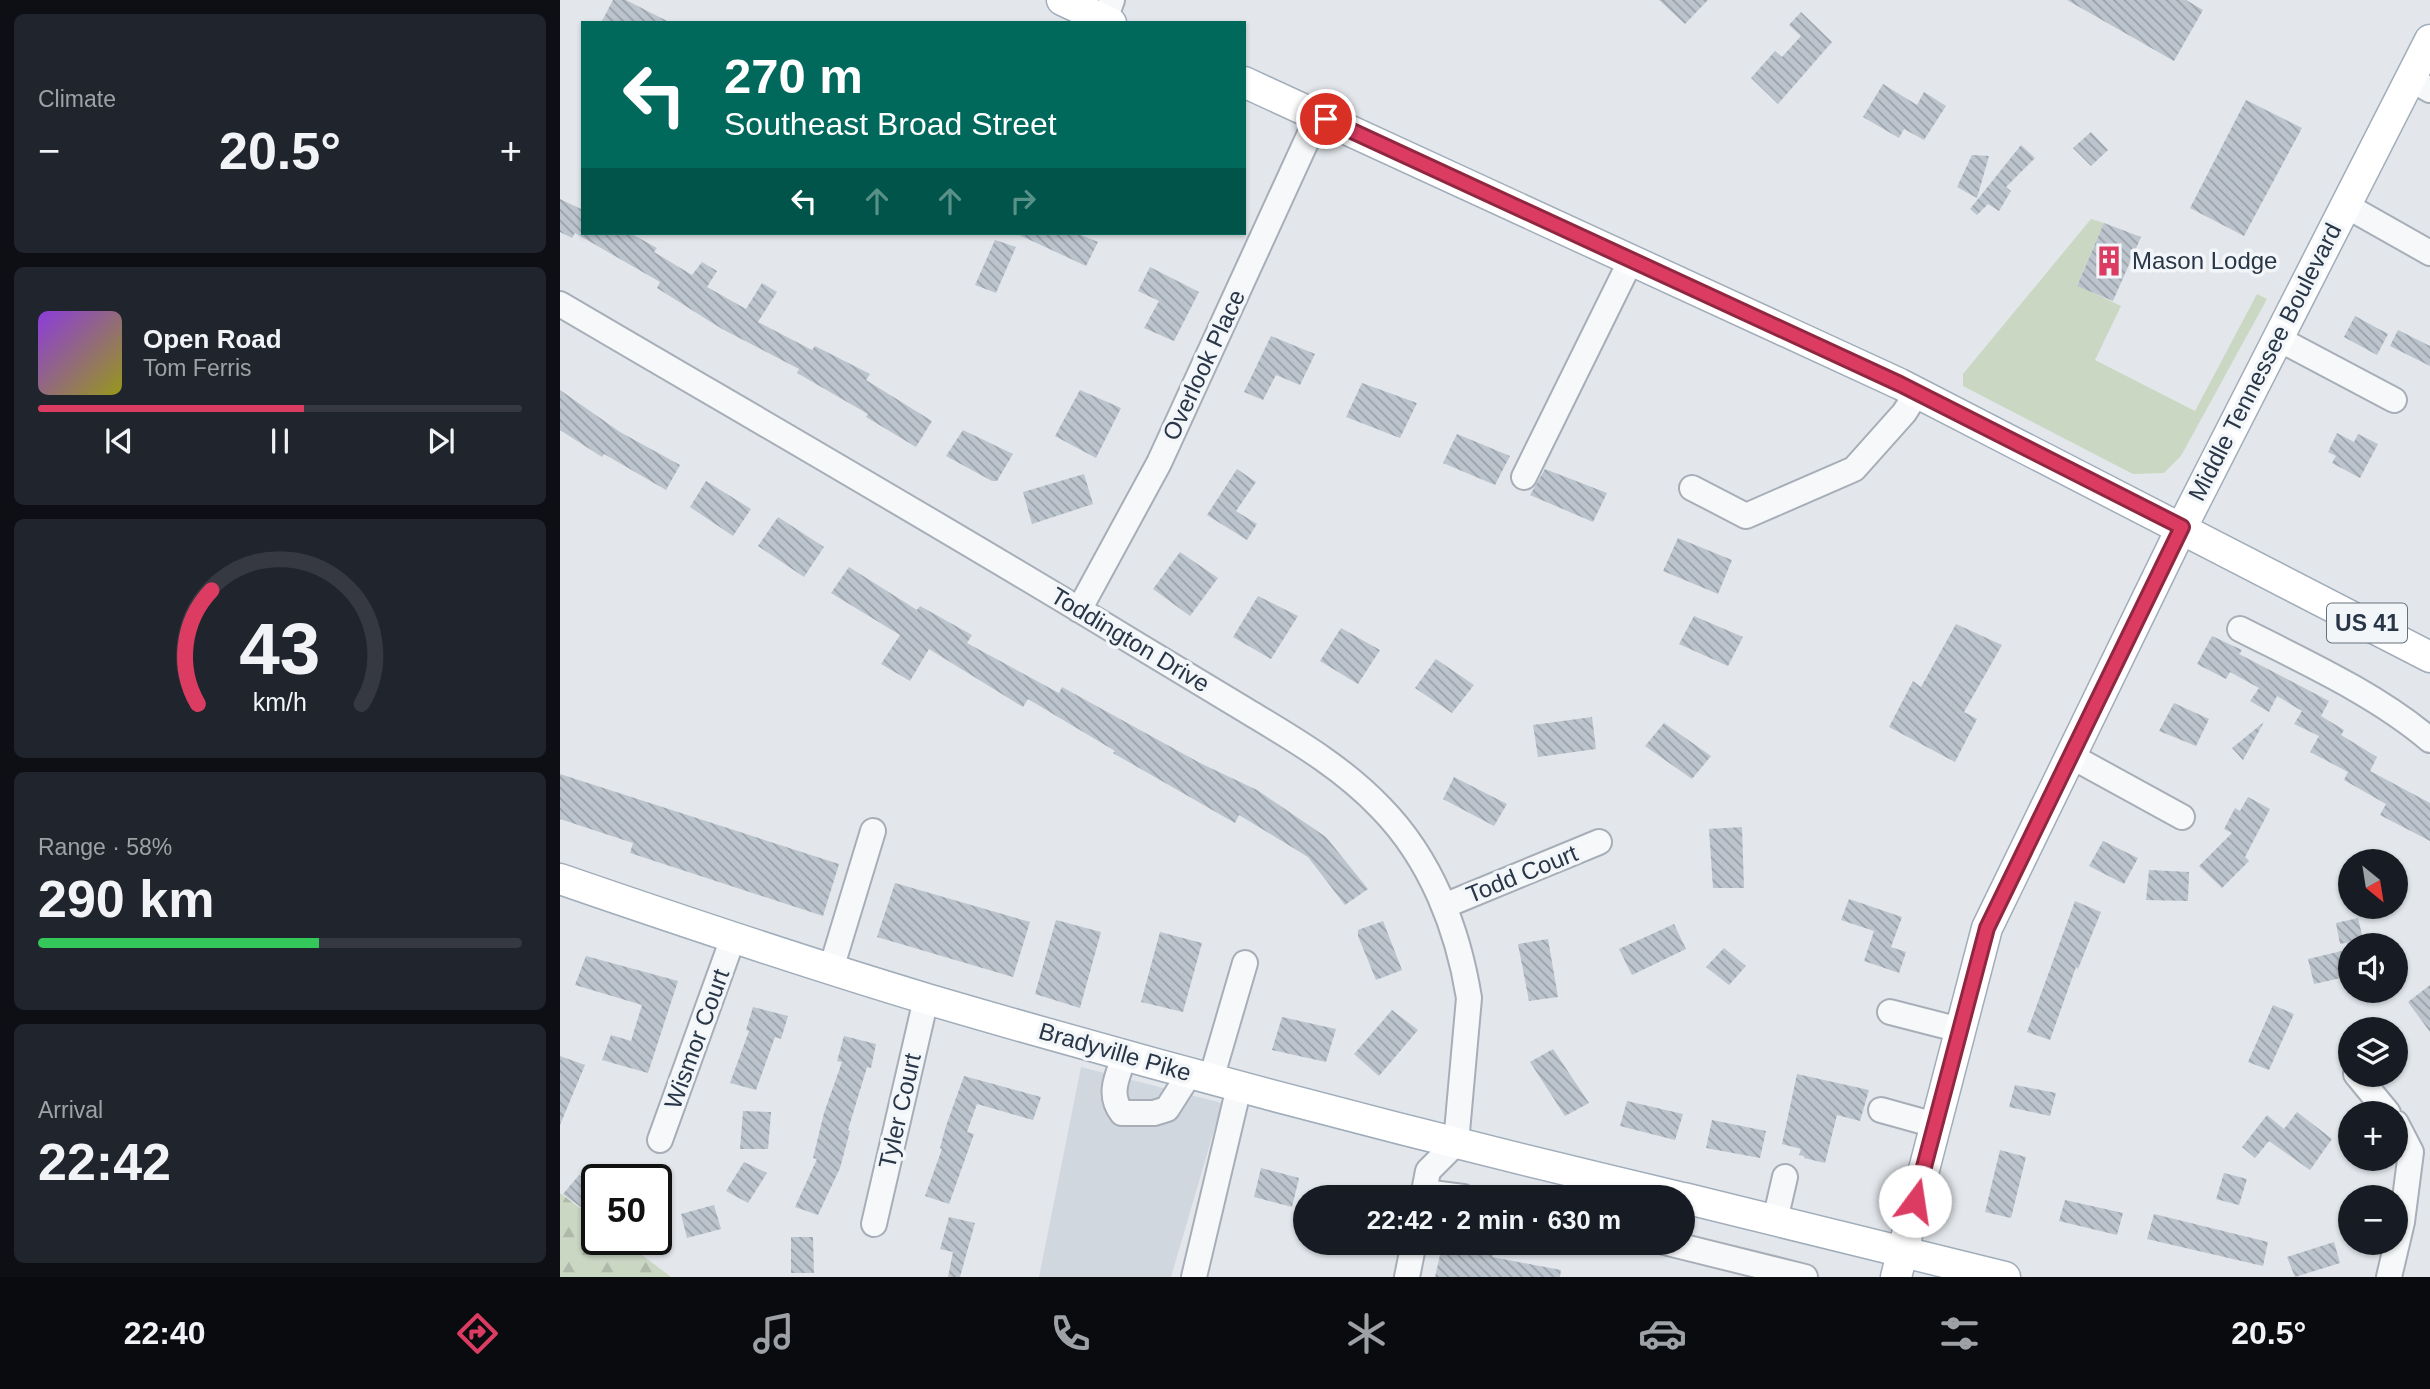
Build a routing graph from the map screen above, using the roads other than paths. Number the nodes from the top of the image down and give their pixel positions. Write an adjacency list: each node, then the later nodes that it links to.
1 (1062, 0): 2 (main road)
2 (1110, 14)
3 (2430, 40): 5 (main road, Middle Tennessee Boulevard)
4 (1246, 83): 6 (main road, US 41)
5 (2420, 84): 7 (main road, Middle Tennessee Boulevard)
6 (1318, 116): 9 (main road, US 41); 17 (street, Overlook Place)
7 (2345, 205): 8 (street); 11 (main road, Middle Tennessee Boulevard)
8 (2430, 253)
9 (1631, 260): 12 (main road, US 41); 14 (street)
10 (560, 304): 17 (street, Toddington Drive)
11 (2277, 338): 13 (street); 16 (main road, Middle Tennessee Boulevard)
12 (1917, 393): 15 (street); 16 (main road, US 41)
13 (2393, 400)
14 (1524, 477)
15 (1692, 488)
16 (2182, 527): 19 (main road, US 41); 21 (main road, Middle Tennessee Boulevard)
17 (1079, 610): 26 (street, Toddington Drive)
18 (2240, 629): 20 (street)
19 (2430, 657)
20 (2430, 740)
21 (2069, 755): 22 (street); 32 (main road, Middle Tennessee Boulevard)
22 (2182, 817)
23 (873, 831): 29 (street)
24 (1599, 842): 26 (street, Todd Court)
25 (560, 879): 27 (main road, Bradyville Pike)
26 (1444, 906): 40 (street, Toddington Drive)
27 (733, 938): 29 (main road, Bradyville Pike); 39 (street, Wismor Court)
28 (1245, 963): 34 (street)
29 (831, 969): 30 (main road, Bradyville Pike)
30 (926, 999): 33 (main road, Bradyville Pike); 47 (street, Tyler Court)
31 (1890, 1013): 32 (street)
32 (1959, 1030): 38 (main road, Middle Tennessee Boulevard)
33 (1125, 1055): 34 (main road, Bradyville Pike); 34 (street)
34 (1213, 1080): 40 (main road, Bradyville Pike); 51 (street)
35 (2367, 1087): 36 (street)
36 (2378, 1101)
37 (1881, 1110): 38 (street)
38 (1935, 1125): 50 (main road, Middle Tennessee Boulevard)
39 (660, 1140)
40 (1456, 1143): 43 (street); 44 (main road, Bradyville Pike)
41 (2408, 1146): 55 (street)
42 (1786, 1177): 46 (street)
43 (1425, 1185)
44 (1628, 1185)
45 (1695, 1201): 46 (main road, Bradyville Pike)
46 (1775, 1220): 50 (main road, Bradyville Pike)
47 (874, 1224)
48 (1695, 1250): 53 (street)
49 (1411, 1255): 52 (street)
50 (1899, 1264): 54 (main road, Bradyville Pike)
51 (1194, 1277)
52 (1407, 1277)
53 (1805, 1277)
54 (2005, 1277)
55 (2389, 1277)

